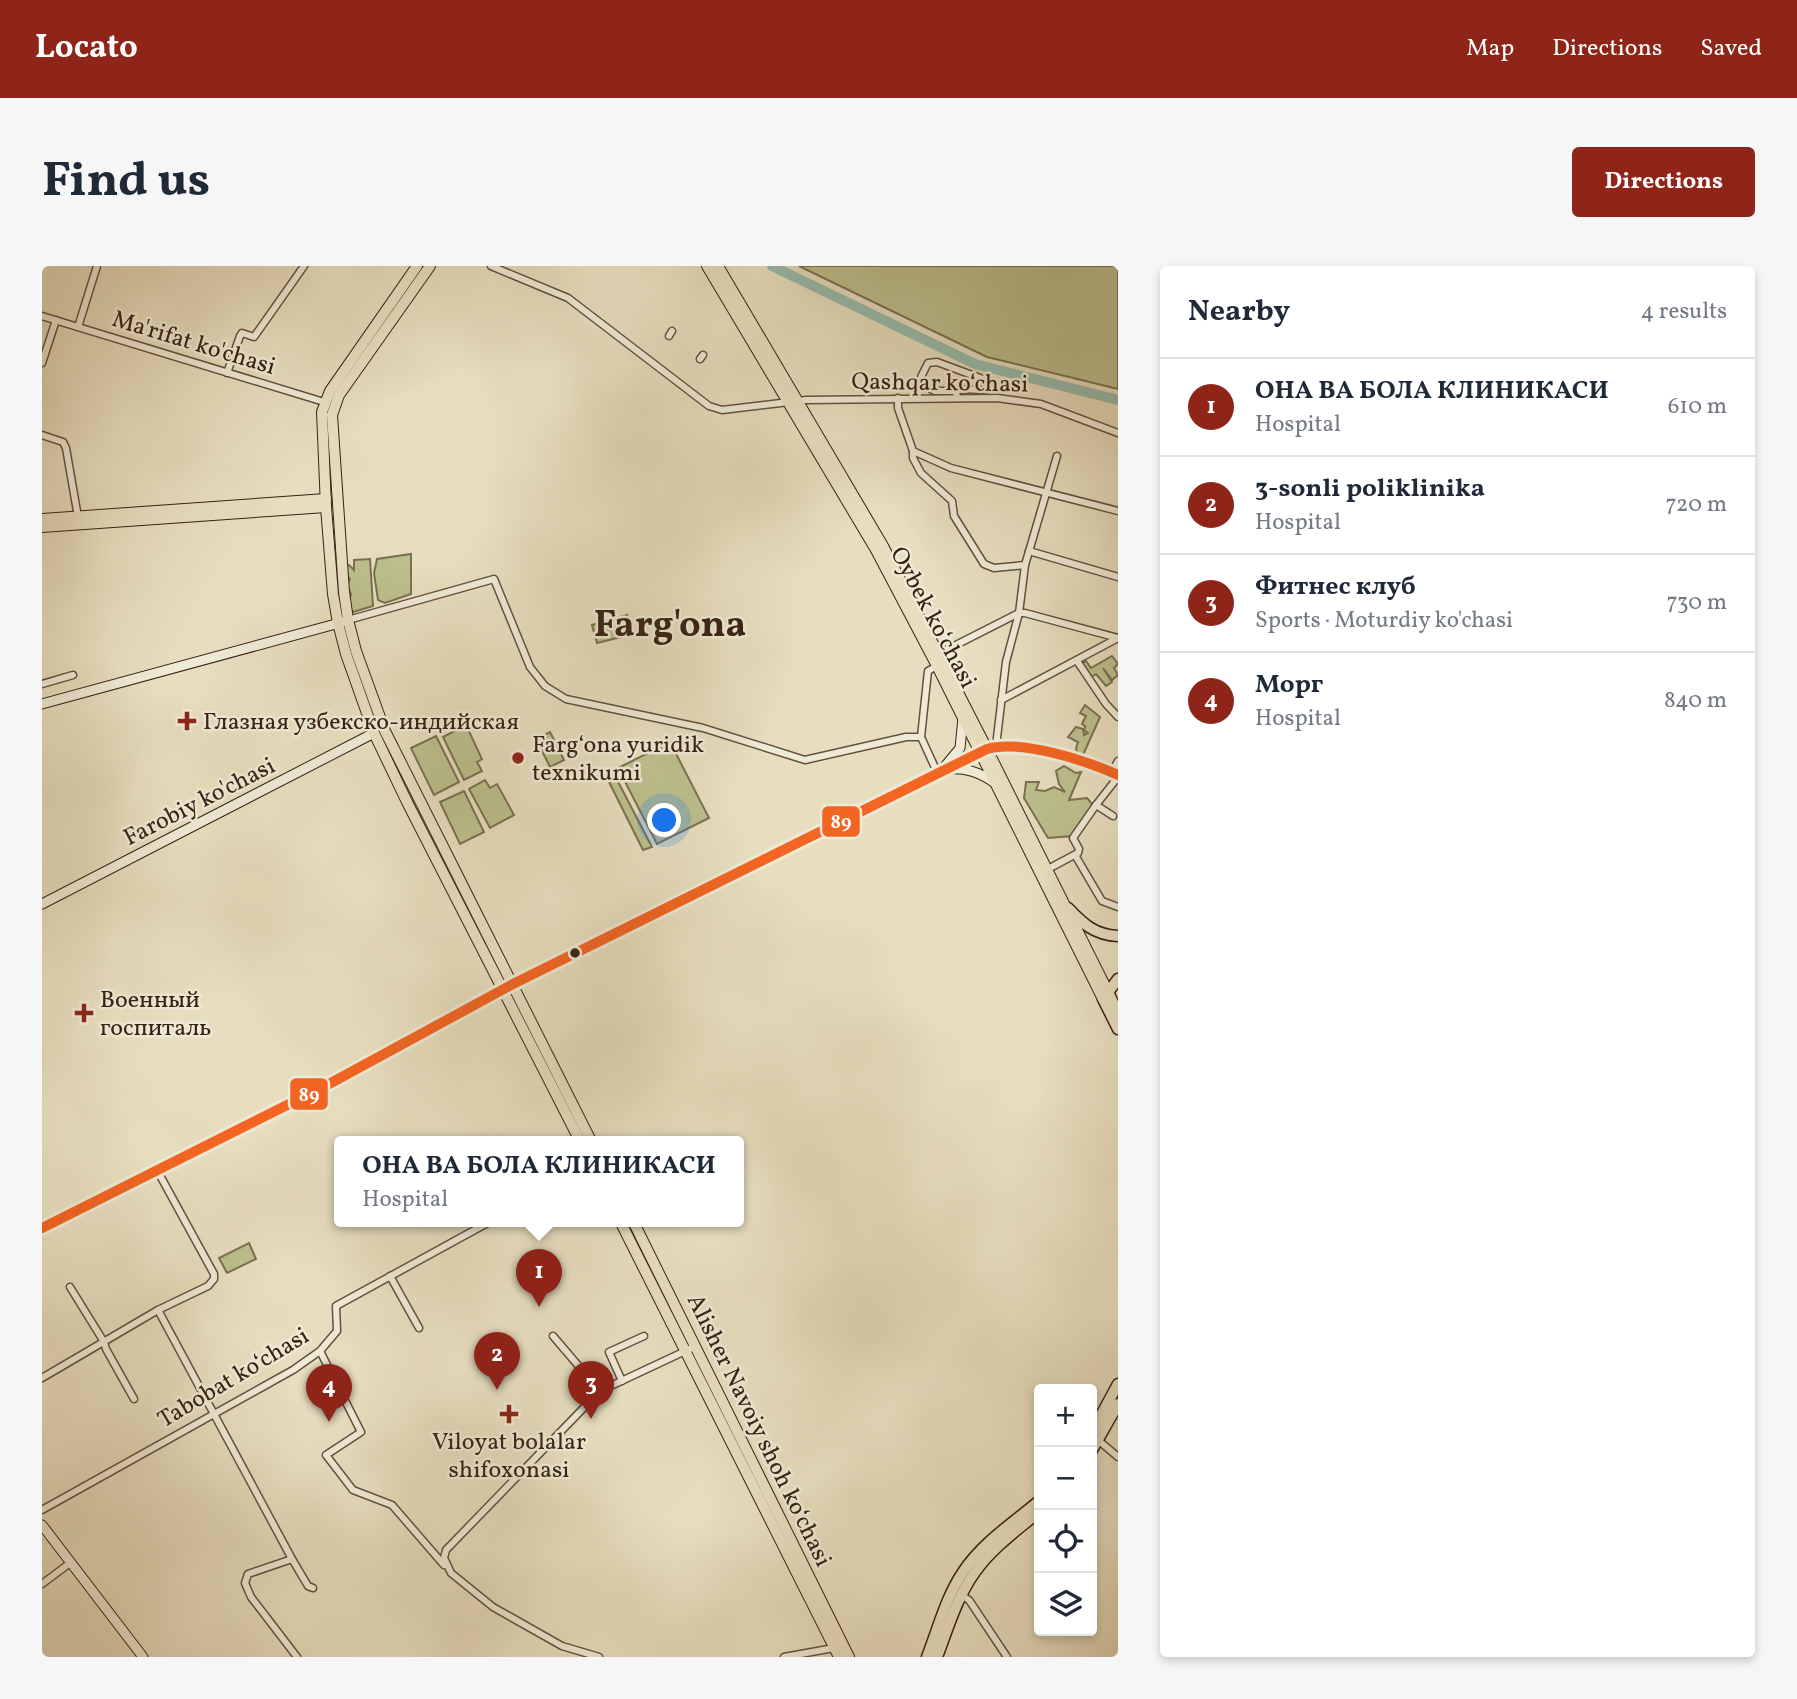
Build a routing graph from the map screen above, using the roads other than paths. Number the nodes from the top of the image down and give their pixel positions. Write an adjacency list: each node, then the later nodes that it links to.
1 (97, 266): 10 (street)
2 (304, 266): 12 (street)
3 (417, 266): 16 (main road)
4 (430, 266): 16 (main road)
5 (491, 266): 15 (street, Qashqar koʻchasi)
6 (707, 266): 15 (main road, Oybek ko‘chasi)
7 (718, 266): 15 (main road, Oybek ko‘chasi)
8 (42, 316): 9 (street, Ma'rifat ko'chasi)
9 (56, 320): 10 (street, Ma'rifat ko'chasi); 11 (street)
10 (78, 327): 12 (street, Ma'rifat ko'chasi)
11 (42, 363)
12 (228, 373): 16 (street, Ma'rifat ko'chasi)
13 (957, 395): 13 (street); 14 (street, Qashqar koʻchasi); 17 (street, Qashqar koʻchasi)
14 (898, 398): 15 (street, Qashqar koʻchasi); 19 (street)
15 (792, 402): 35 (main road, Oybek ko‘chasi); 44 (main road, Oybek ko‘chasi)
16 (329, 403): 22 (main road); 31 (main road)
17 (1118, 433)
18 (42, 435): 24 (street)
19 (913, 451): 21 (street); 28 (street)
20 (1057, 456): 21 (street)
21 (1046, 493): 23 (street); 27 (street)
22 (326, 503): 24 (main road); 26 (main road); 31 (main road)
23 (1118, 511)
24 (78, 517): 25 (main road)
25 (42, 519)
26 (42, 527)
27 (1029, 551): 28 (street); 29 (street)
28 (1025, 565): 30 (street)
29 (1118, 577)
30 (1019, 614): 32 (street); 33 (street); 38 (street)
31 (343, 622): 39 (main road); 42 (main road); 43 (street); 58 (main road)
32 (1118, 638): 34 (street)
33 (948, 649)
34 (1077, 661): 38 (street); 40 (street)
35 (937, 666): 41 (main road, Oybek ko‘chasi); 43 (street)
36 (73, 675): 37 (street)
37 (42, 684)
38 (1001, 700): 44 (street)
39 (42, 704)
40 (1118, 717)
41 (963, 718): 44 (main road, Oybek ko‘chasi); 46 (main road)
42 (374, 733): 53 (main road, Farobiy ko'chasi); 58 (main road)
43 (921, 737): 46 (street)
44 (988, 749): 46 (main road); 47 (street); 48 (main road, Oybek ko‘chasi); 52 (main road, Oybek ko‘chasi)
45 (1118, 761): 47 (street)
46 (940, 771): 48 (main road); 58 (main road)
47 (1116, 775): 49 (street)
48 (995, 783): 59 (main road, Oybek ko‘chasi)
49 (1096, 805): 50 (street); 51 (street)
50 (1113, 816)
51 (1075, 855): 52 (street); 54 (street)
52 (1048, 869): 55 (main road, Oybek ko‘chasi)
53 (42, 904)
54 (1118, 907)
55 (1068, 908): 56 (highway); 59 (main road, Oybek ko‘chasi)
56 (1118, 936)
57 (1118, 979): 59 (highway)
58 (508, 987): 62 (main road); 63 (main road); 64 (main road)
59 (1109, 997): 60 (highway); 61 (highway)
60 (1118, 1013)
61 (1118, 1029)
62 (578, 1136)
63 (588, 1136)
64 (157, 1170): 68 (main road); 71 (street)
65 (480, 1227): 69 (street, Tabobat koʻchasi)
66 (623, 1227): 78 (main road, Alisher Navoiy shoh koʻchasi)
67 (636, 1227): 76 (main road, Alisher Navoiy shoh koʻchasi)
68 (42, 1228)
69 (390, 1276): 72 (street); 77 (street, Tabobat koʻchasi)
70 (70, 1287): 75 (street)
71 (158, 1310): 75 (street); 85 (street)
72 (419, 1328)
73 (644, 1335): 80 (street)
74 (553, 1336): 82 (street)
75 (104, 1342): 79 (street); 83 (street)
76 (696, 1346): 78 (street); 105 (main road, Alisher Navoiy shoh koʻchasi)
77 (320, 1351): 85 (street, Tabobat koʻchasi); 96 (street)
78 (685, 1351): 80 (street); 100 (main road, Alisher Navoiy shoh koʻchasi)
79 (42, 1378)
80 (622, 1381): 82 (street)
81 (1118, 1384): 86 (highway)
82 (600, 1391): 96 (street)
83 (134, 1399)
84 (1118, 1404): 87 (highway)
85 (215, 1413): 91 (street, Tabobat koʻchasi); 94 (street)
86 (1097, 1428)
87 (1097, 1430)
88 (1097, 1437): 89 (street)
89 (1118, 1457)
90 (1034, 1505): 106 (highway)
91 (42, 1510)
92 (1034, 1516): 99 (highway)
93 (42, 1525): 95 (main road)
94 (292, 1559): 98 (street); 102 (street)
95 (70, 1563): 97 (street); 101 (main road)
96 (446, 1567): 103 (street)
97 (42, 1584)
98 (313, 1588)
99 (961, 1595): 107 (highway); 108 (street)
100 (836, 1653): 104 (street)
101 (143, 1657)
102 (297, 1657)
103 (599, 1657)
104 (784, 1657)
105 (849, 1657)
106 (927, 1657)
107 (937, 1657)
108 (1007, 1657)

